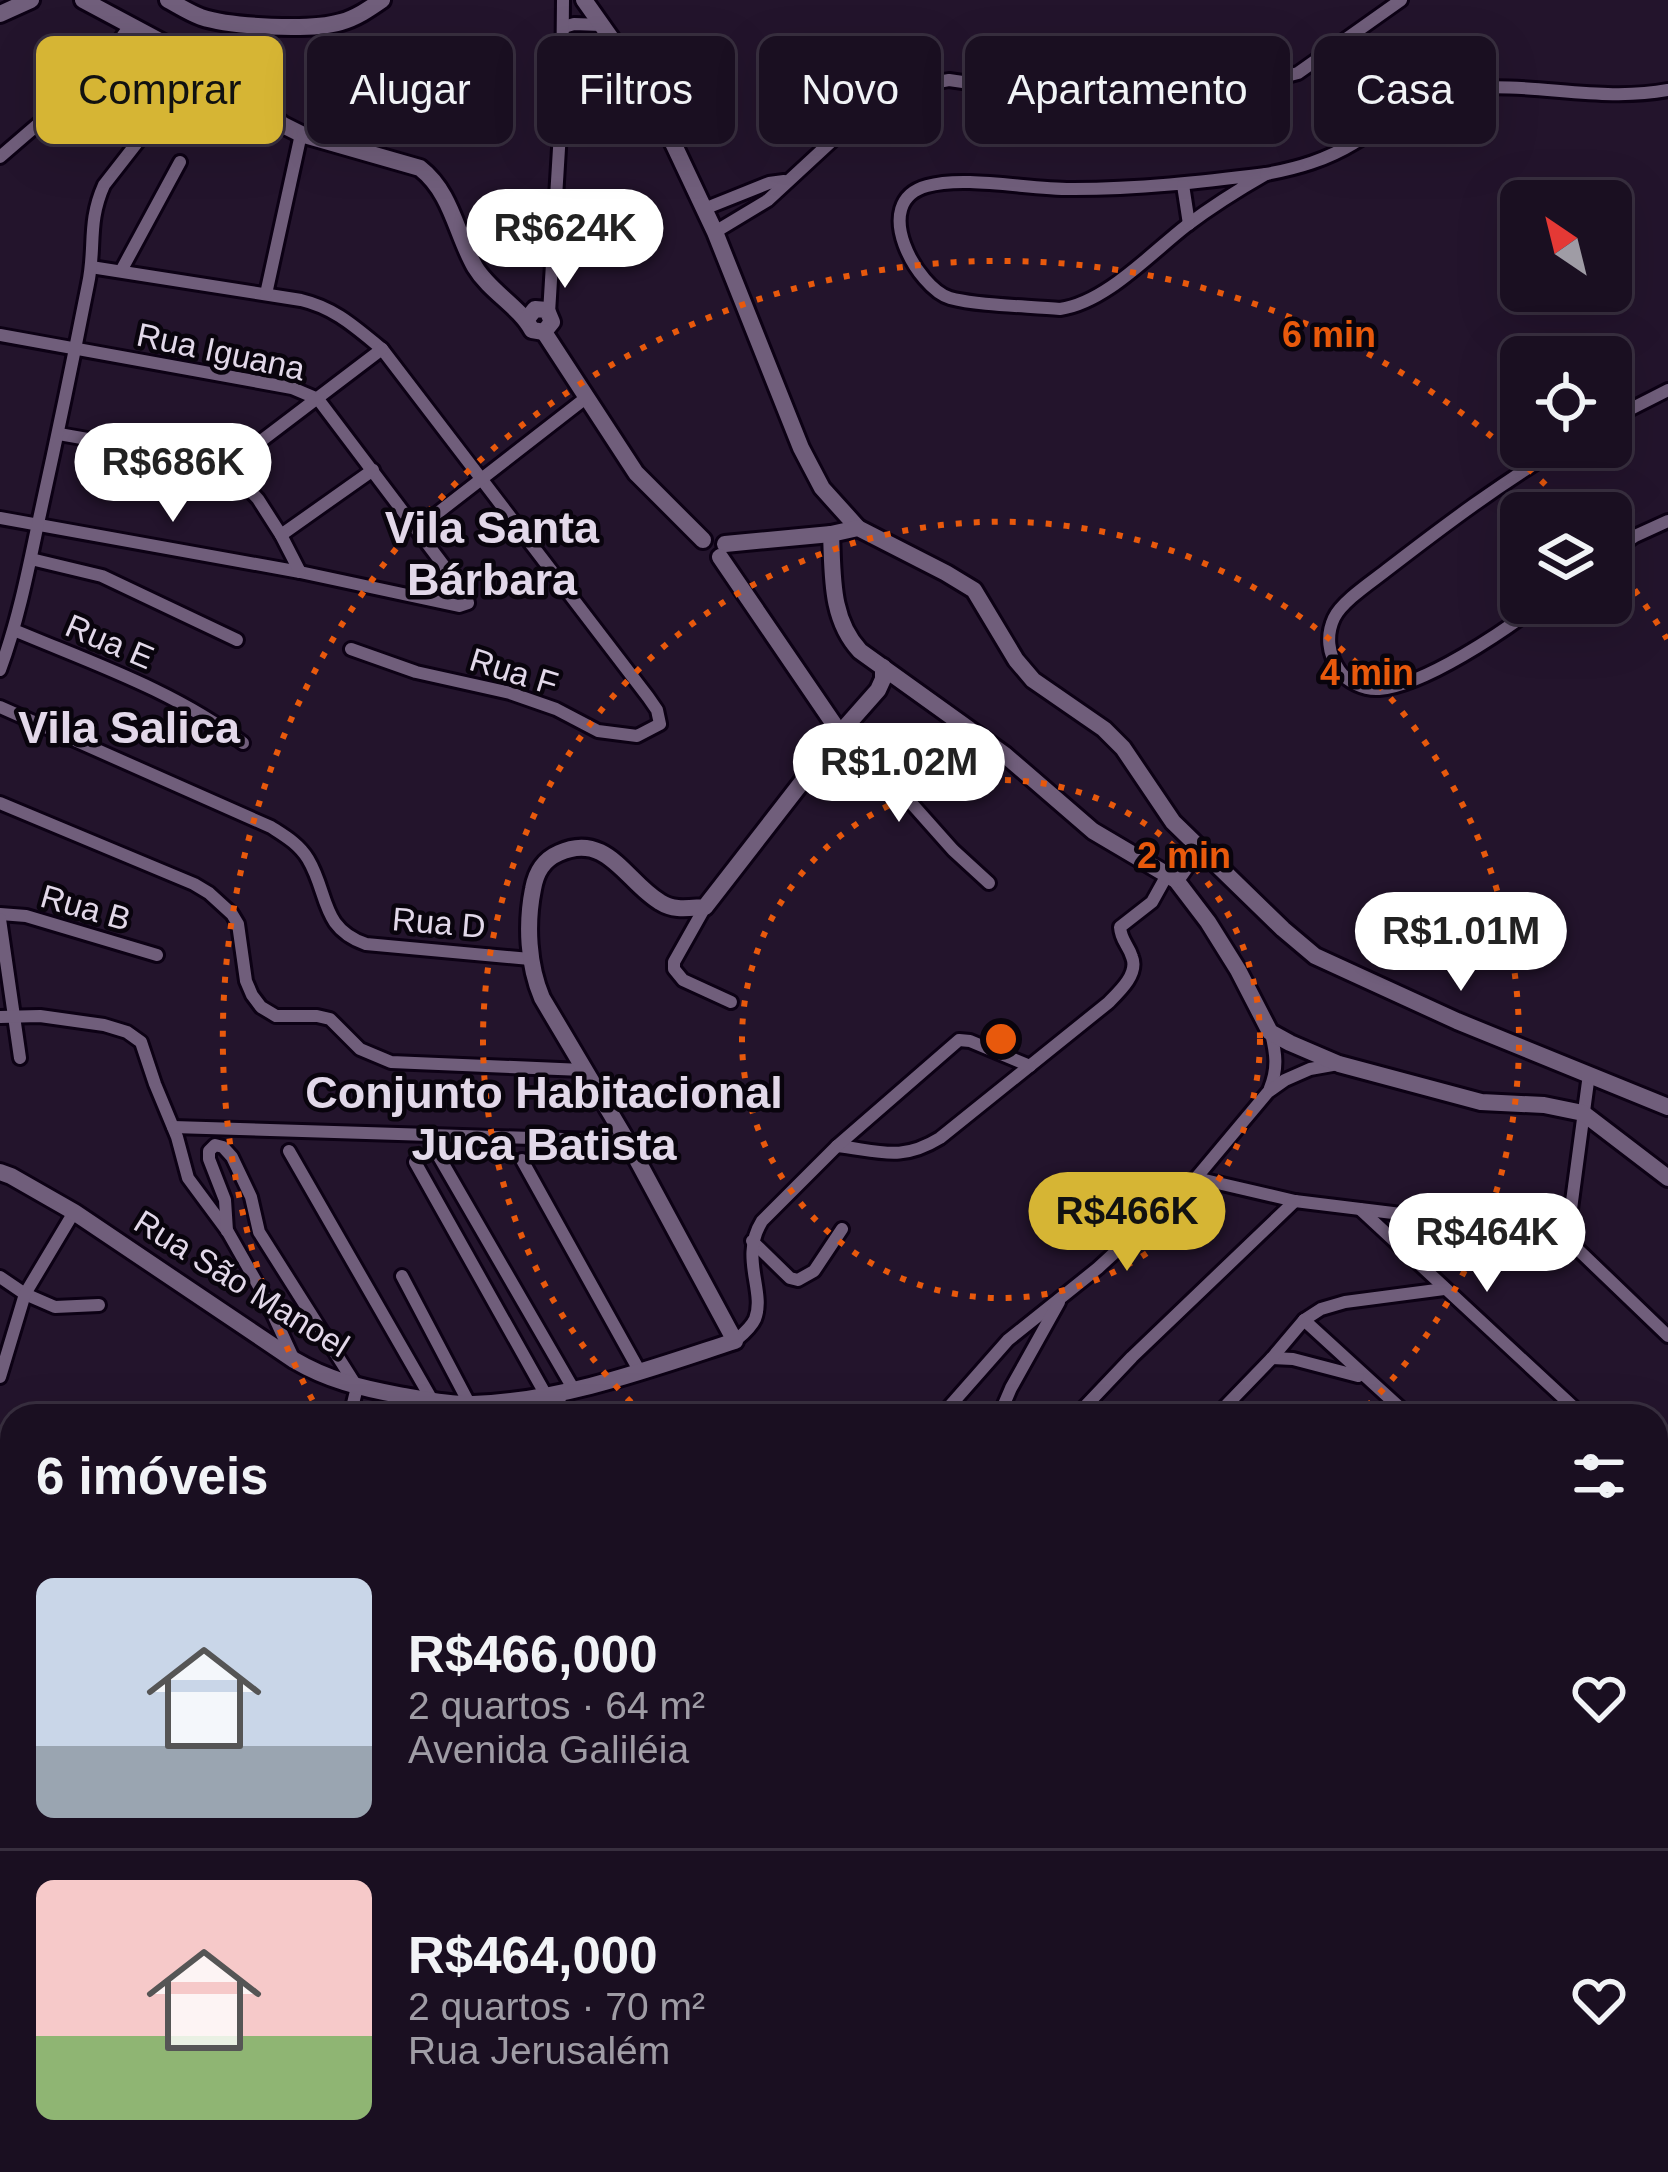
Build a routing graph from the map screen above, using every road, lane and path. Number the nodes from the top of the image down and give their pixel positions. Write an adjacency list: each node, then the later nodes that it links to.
1 (31, 0): 8 (street)
2 (82, 0): 10 (street)
3 (168, 0): 4 (street)
4 (382, 0)
5 (563, 0): 11 (street)
6 (584, 0): 9 (street)
7 (1401, 0): 20 (street)
8 (0, 14)
9 (601, 25): 11 (street); 22 (street)
10 (129, 26): 12 (street); 17 (street)
11 (564, 27): 28 (street)
12 (149, 36)
13 (1665, 92): 19 (street)
14 (283, 124): 15 (street)
15 (302, 134): 27 (street); 29 (street)
16 (136, 144): 25 (street)
17 (0, 157)
18 (180, 162): 26 (street)
19 (1266, 174): 21 (street); 23 (street)
20 (786, 181): 22 (street); 24 (street)
21 (1183, 185): 23 (street); 23 (street)
22 (704, 209): 24 (street)
23 (1190, 224)
24 (715, 232): 46 (street)
25 (92, 267): 26 (street); 32 (street)
26 (121, 271): 27 (street)
27 (266, 294): 33 (street)
28 (549, 313): 29 (street); 30 (street)
29 (527, 319): 30 (street)
30 (544, 332): 36 (street)
31 (0, 334): 32 (street, Rua Iguana)
32 (74, 349): 35 (street, Rua Iguana); 38 (street)
33 (382, 349): 35 (street); 42 (street)
34 (1668, 390): 37 (street)
35 (318, 398): 39 (street); 41 (street, Rua Iguana)
36 (587, 398): 42 (street); 51 (street)
37 (1632, 408)
38 (59, 434): 39 (street); 45 (street)
39 (224, 463): 49 (street)
40 (1529, 468): 54 (street)
41 (373, 470): 47 (street, Rua Iguana); 49 (street)
42 (482, 481): 47 (street); 57 (street, Rua F)
43 (0, 518): 45 (street)
44 (1668, 521): 50 (street)
45 (38, 526): 52 (street); 53 (street)
46 (858, 528): 48 (street); 66 (street)
47 (417, 529): 53 (street, Rua Iguana)
48 (831, 534): 51 (street); 58 (street)
49 (281, 535): 53 (street)
50 (1632, 538)
51 (723, 550): 63 (street)
52 (31, 559): 55 (street); 56 (street)
53 (300, 572)
54 (1508, 624)
55 (14, 630): 59 (street); 64 (street, Rua E)
56 (237, 640)
57 (351, 649)
58 (883, 667): 60 (street); 61 (street)
59 (0, 670)
60 (878, 690): 61 (street); 63 (street)
61 (926, 697): 67 (street)
62 (0, 707): 72 (street, Rua D)
63 (840, 733): 68 (street); 69 (street)
64 (243, 743)
65 (0, 803): 80 (street)
66 (1198, 849): 67 (street); 81 (street)
67 (1171, 877): 76 (street); 79 (street)
68 (989, 883)
69 (705, 907): 72 (street); 73 (street)
70 (0, 916): 71 (street, Rua B); 74 (street)
71 (157, 956)
72 (530, 959): 80 (street)
73 (731, 1002)
74 (15, 1015): 75 (street); 77 (street); 85 (street)
75 (0, 1017)
76 (1270, 1031): 78 (street); 82 (street)
77 (20, 1058)
78 (1339, 1064): 82 (street); 84 (street)
79 (1030, 1066): 87 (street); 87 (street)
80 (583, 1070): 86 (street)
81 (1589, 1074): 83 (street); 84 (street)
82 (1268, 1092): 93 (street)
83 (1668, 1107)
84 (1583, 1113): 94 (street); 100 (street)
85 (173, 1127): 86 (street); 99 (street)
86 (626, 1141): 110 (street)
87 (837, 1146): 101 (street)
88 (290, 1151): 118 (street)
89 (438, 1155): 117 (street)
90 (522, 1160): 113 (street)
91 (415, 1162): 117 (street)
92 (0, 1172): 97 (street, Rua São Manoel)
93 (1196, 1178): 95 (street); 106 (street)
94 (1668, 1178)
95 (1295, 1201): 96 (street); 126 (street)
96 (1359, 1208): 100 (street); 104 (street)
97 (74, 1212): 105 (street); 112 (street, Rua São Manoel)
98 (842, 1228): 101 (street)
99 (228, 1232): 112 (street); 116 (street)
100 (1567, 1239): 109 (street)
101 (752, 1241): 110 (street)
102 (402, 1276): 121 (street)
103 (0, 1277): 105 (street)
104 (1444, 1289): 108 (street); 129 (street)
105 (25, 1294): 107 (street); 114 (street)
106 (1062, 1296): 124 (street); 125 (street)
107 (99, 1305)
108 (1304, 1320): 111 (street); 115 (street)
109 (1668, 1336)
110 (734, 1341): 113 (street, Rua São Manoel)
111 (1272, 1358): 115 (street); 127 (street)
112 (294, 1360): 116 (street, Rua São Manoel)
113 (640, 1372): 117 (street, Rua São Manoel)
114 (0, 1377)
115 (1365, 1378): 128 (street)
116 (357, 1387): 118 (street, Rua São Manoel); 119 (street)
117 (560, 1394): 122 (street, Rua São Manoel); 123 (street)
118 (432, 1400): 120 (street, Rua São Manoel)
119 (353, 1404)
120 (462, 1404)
121 (469, 1404)
122 (478, 1404)
123 (560, 1404)
124 (952, 1404)
125 (1004, 1404)
126 (1087, 1404)
127 (1228, 1404)
128 (1394, 1404)
129 (1570, 1404)

